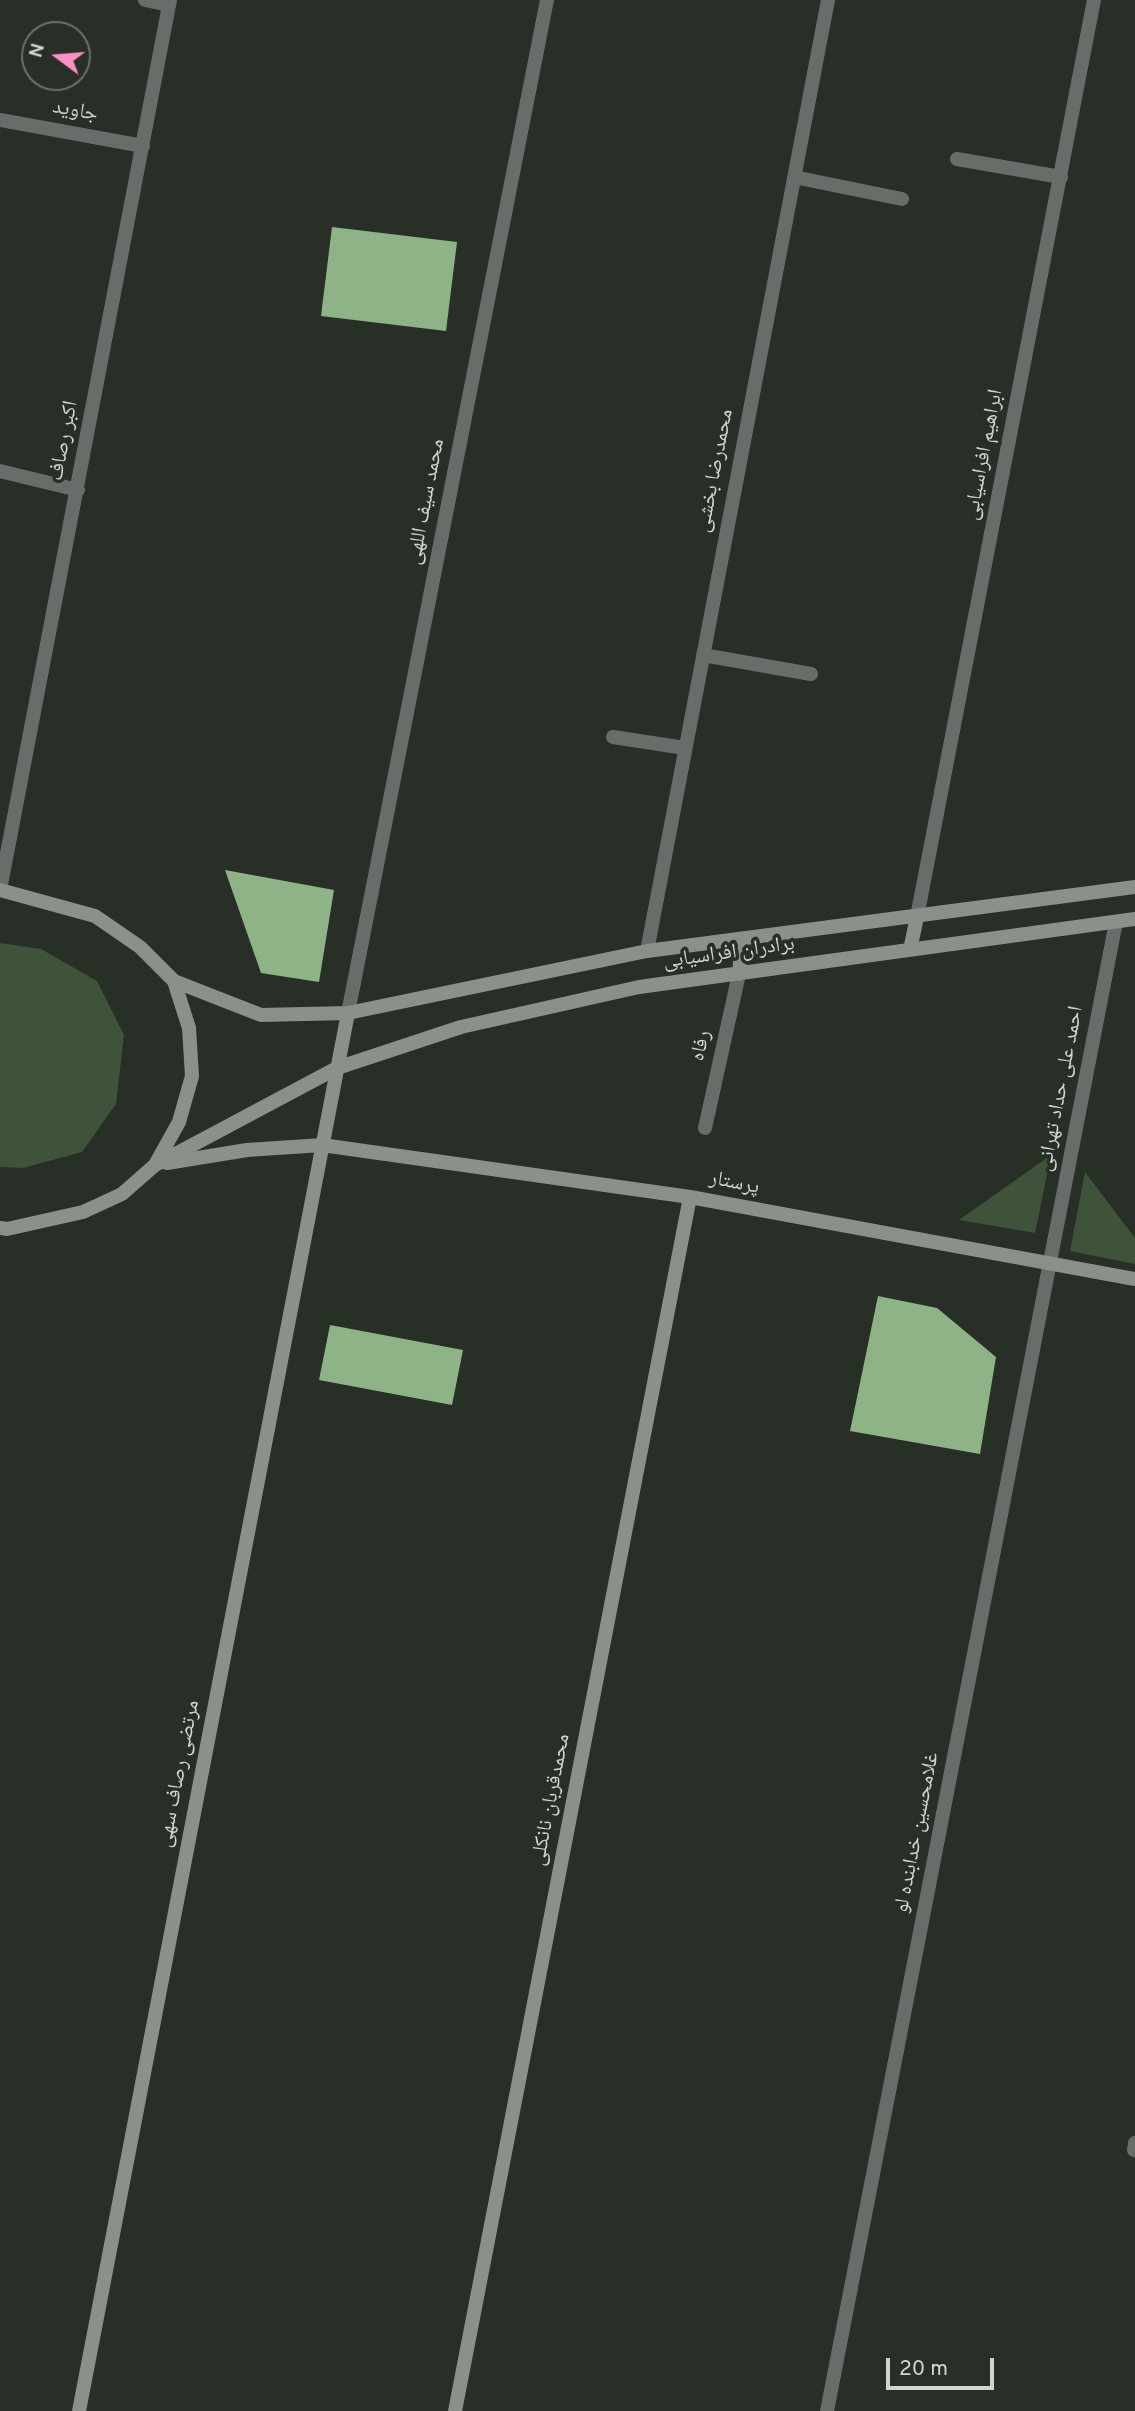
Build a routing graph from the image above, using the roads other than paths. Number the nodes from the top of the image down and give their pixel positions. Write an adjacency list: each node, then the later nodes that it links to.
1 (145, 0): 5 (street)
2 (547, 0): 28 (street, محمد سیف اللهی)
3 (828, 0): 9 (street, محمدرضا بخشی)
4 (1094, 0): 10 (street, ابراهیم افراسیابی)
5 (169, 3): 7 (street, اکبر رصاف)
6 (0, 120): 7 (street, جاوید)
7 (143, 146): 13 (street, اکبر رصاف)
8 (957, 159): 10 (street)
9 (794, 177): 11 (street); 14 (street, محمدرضا بخشی)
10 (1061, 177): 20 (street, ابراهیم افراسیابی)
11 (902, 199)
12 (0, 471): 13 (street)
13 (78, 490): 19 (street, اکبر رصاف)
14 (703, 655): 15 (street); 17 (street, محمدرضا بخشی)
15 (811, 674)
16 (612, 737): 17 (street)
17 (685, 748): 25 (street, محمدرضا بخشی)
18 (1135, 887): 20 (street, برادران افراسیابی)
19 (0, 890): 27 (street)
20 (917, 917): 23 (street, برادران افراسیابی); 24 (street)
21 (1135, 919): 22 (street, برادران افراسیابی)
22 (1116, 922): 24 (street, برادران افراسیابی); 35 (street, احمد علی حداد تهرانی)
23 (742, 939): 25 (street, برادران افراسیابی); 26 (street)
24 (911, 950): 26 (street, برادران افراسیابی)
25 (647, 951): 28 (street, برادران افراسیابی)
26 (739, 974): 29 (street, برادران افراسیابی); 30 (street, رفاه)
27 (174, 981): 28 (street, برادران افراسیابی); 32 (street)
28 (348, 1013): 29 (street, مرتضی رصاف سهی)
29 (337, 1068): 31 (street, مرتضی رصاف سهی); 32 (street, برادران افراسیابی)
30 (705, 1128)
31 (322, 1144): 32 (street, پرستار); 33 (street, پرستار); 37 (street, مرتضی رصاف سهی)
32 (155, 1165): 34 (street)
33 (690, 1197): 35 (street, پرستار); 38 (street, محمدقربان نانکلی)
34 (0, 1228)
35 (1050, 1264): 36 (street, پرستار); 39 (street, غلامحسین خدابنده لو)
36 (1135, 1279)
37 (79, 2411)
38 (455, 2411)
39 (827, 2411)

